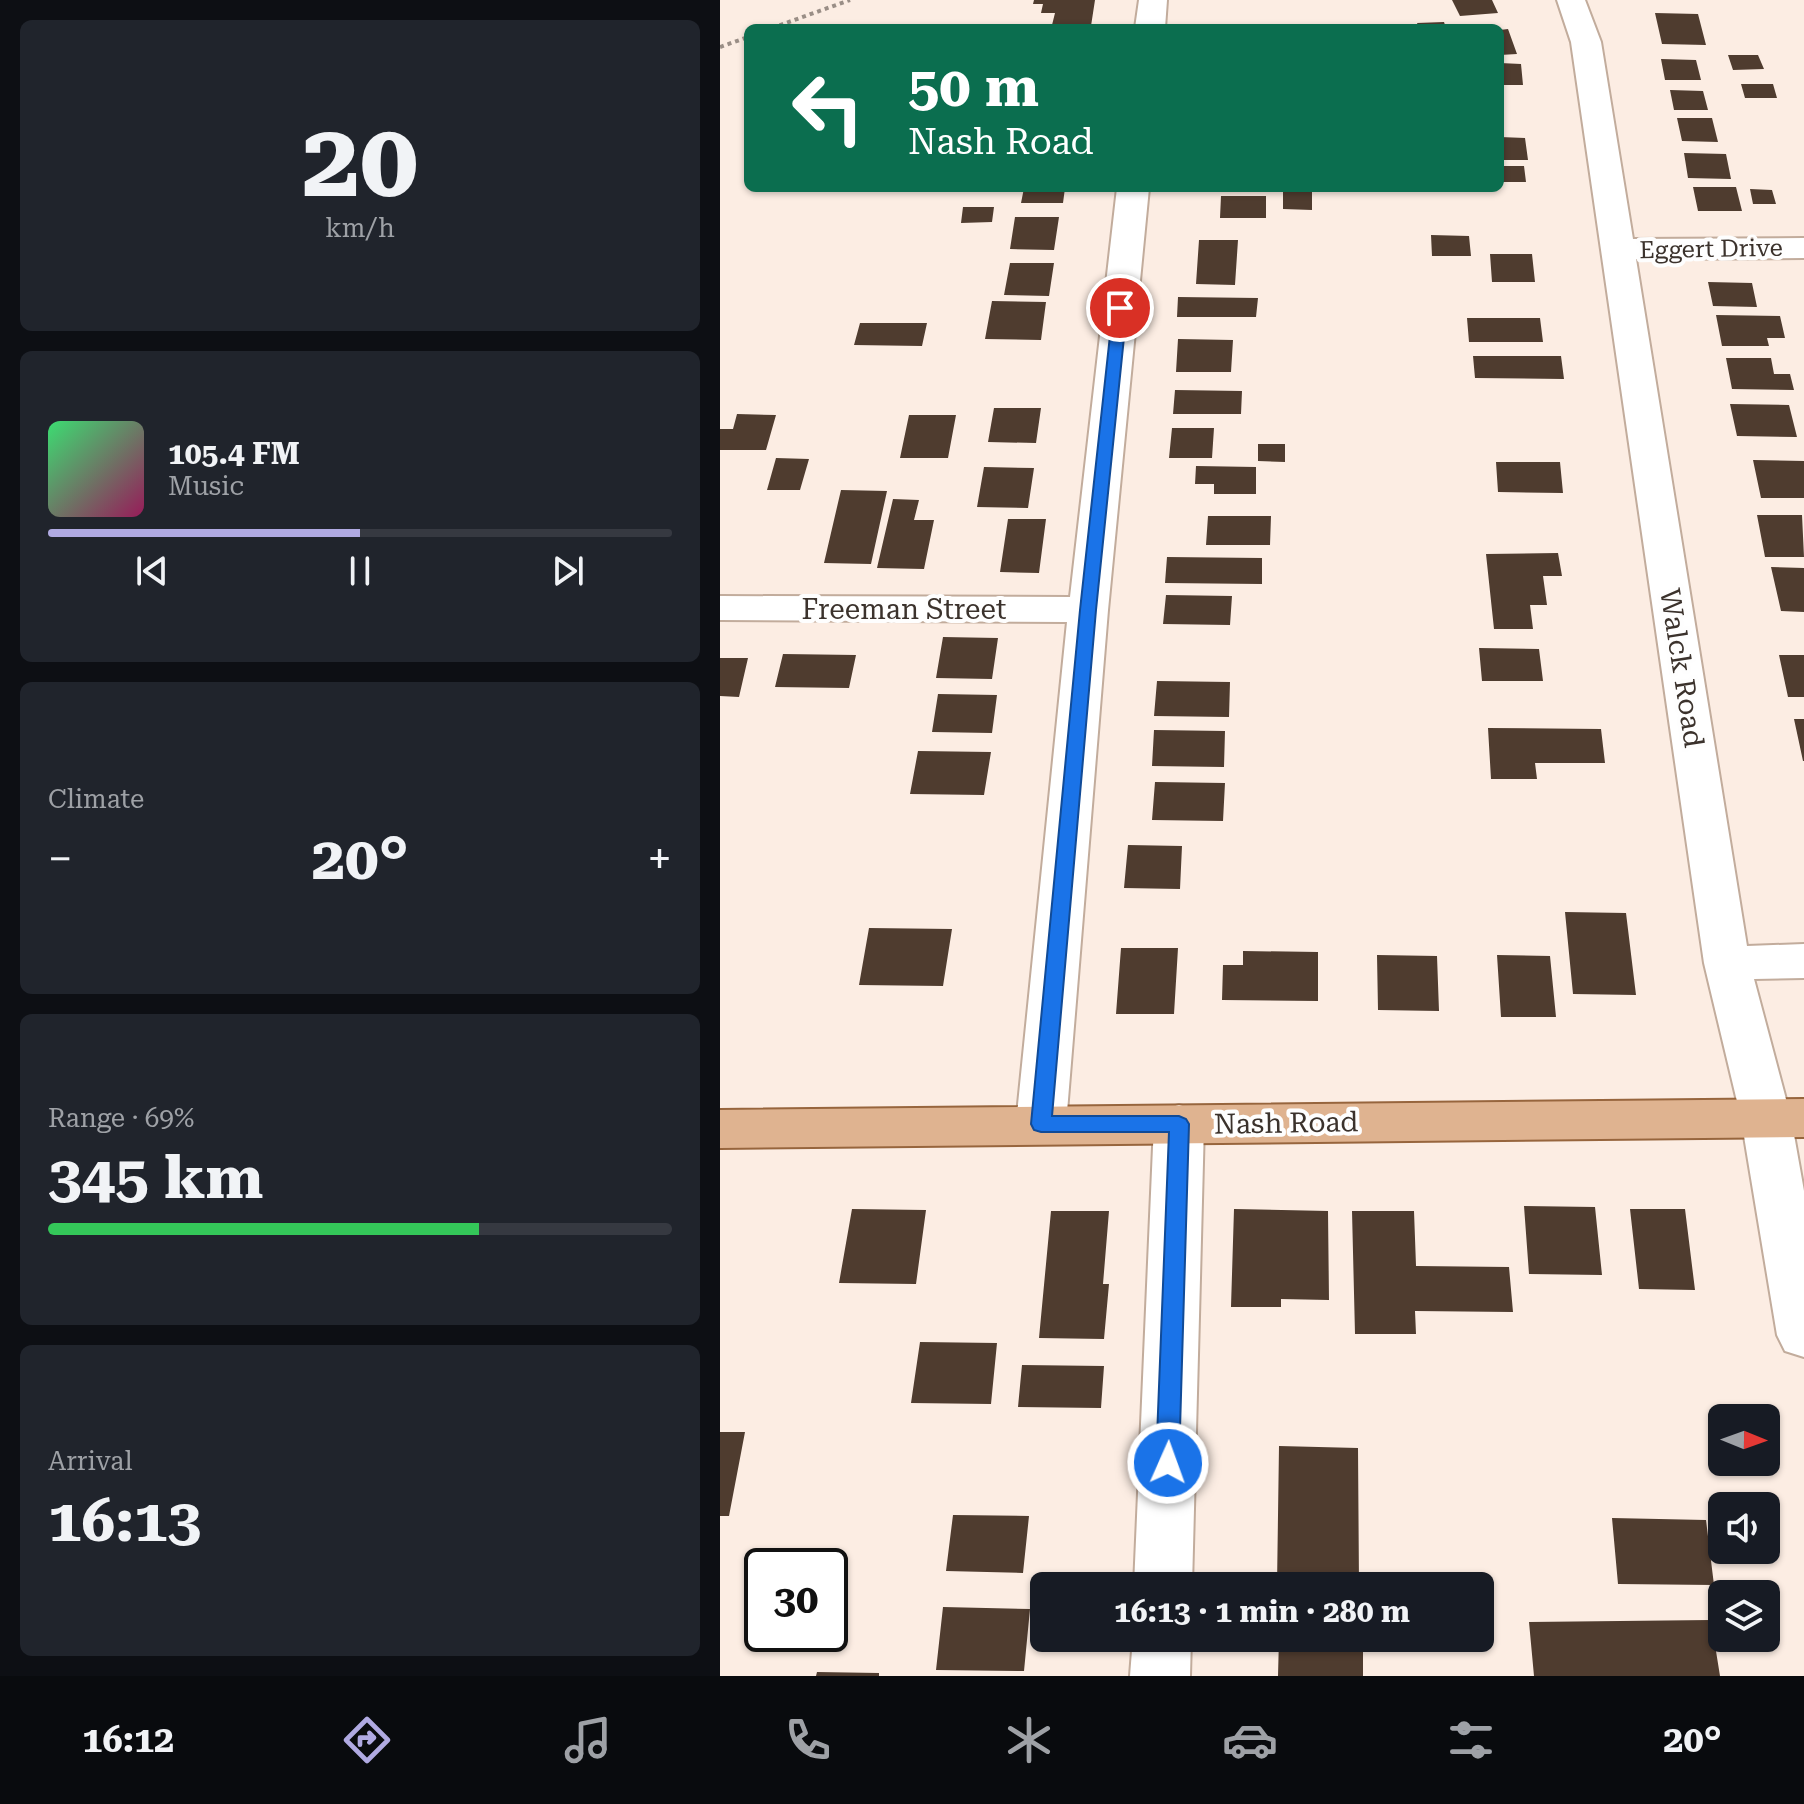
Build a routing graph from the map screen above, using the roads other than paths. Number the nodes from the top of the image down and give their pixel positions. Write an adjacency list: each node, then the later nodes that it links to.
1 (1153, 0): 3 (street)
2 (1571, 0): 6 (street, Walck Road)
3 (1150, 24)
4 (1133, 192): 8 (street)
5 (1804, 248): 6 (street, Eggert Drive)
6 (1619, 249): 10 (street, Walck Road)
7 (720, 608): 8 (street, Freeman Street)
8 (1088, 610): 12 (street)
9 (1804, 961): 10 (street)
10 (1727, 963): 11 (street, Walck Road)
11 (1785, 1118): 13 (main road, Nash Road); 15 (street, Walck Road)
12 (1041, 1124): 13 (main road, Nash Road); 14 (main road, Nash Road)
13 (1179, 1124): 16 (street)
14 (720, 1129)
15 (1804, 1335)
16 (1163, 1572)
17 (1161, 1652): 18 (street)
18 (1160, 1676)

